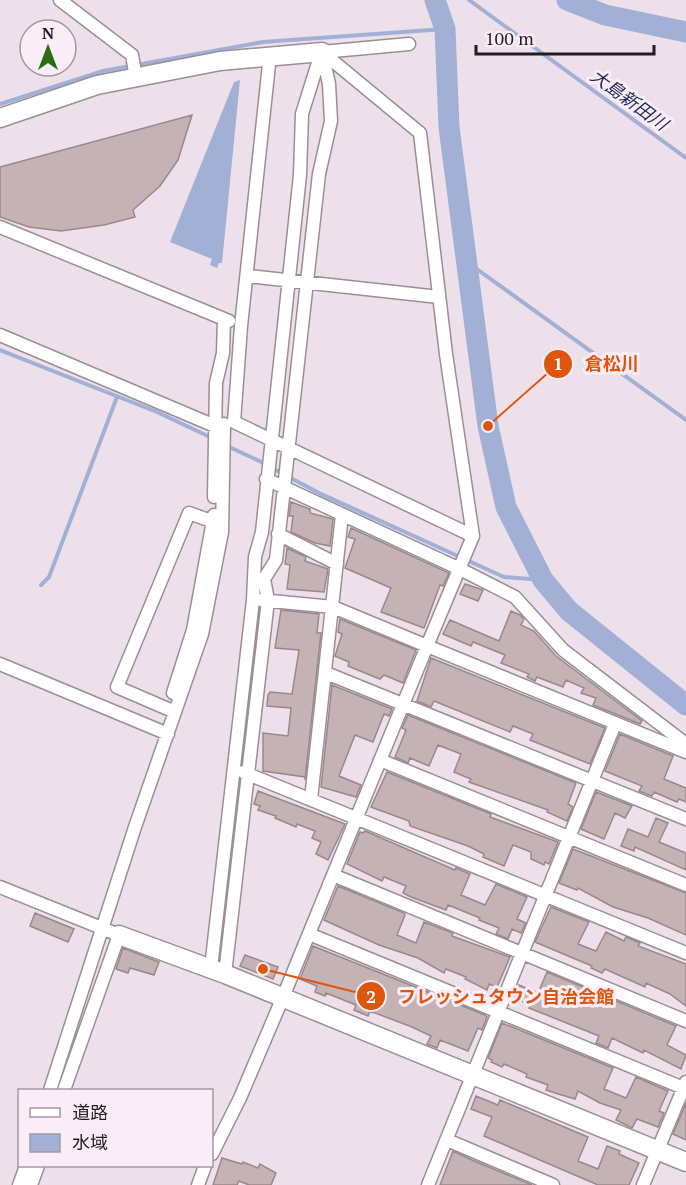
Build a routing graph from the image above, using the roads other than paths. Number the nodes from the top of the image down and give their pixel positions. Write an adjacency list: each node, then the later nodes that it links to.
1 (60, 0): 5 (street)
2 (409, 44): 3 (street)
3 (322, 52): 4 (street); 9 (street); 10 (street); 11 (street)
4 (270, 55): 5 (street); 8 (street)
5 (136, 78): 6 (street)
6 (0, 118)
7 (0, 227): 12 (street)
8 (248, 276): 9 (street); 13 (street)
9 (288, 280): 10 (street); 16 (street)
10 (307, 283): 11 (street); 17 (street)
11 (439, 297): 23 (street)
12 (224, 319): 13 (street); 15 (street)
13 (241, 326): 15 (street)
14 (0, 335): 15 (street)
15 (225, 424): 16 (street); 21 (street); 35 (street)
16 (270, 438): 17 (street); 18 (street)
17 (288, 446): 19 (street); 23 (street)
18 (266, 479): 19 (street); 24 (street)
19 (283, 486): 20 (street); 22 (street)
20 (342, 515): 26 (street); 27 (street)
21 (214, 522): 35 (street); 35 (street)
22 (278, 534): 25 (street); 26 (street)
23 (473, 536): 27 (street)
24 (255, 557): 25 (street); 28 (street)
25 (276, 560): 29 (street)
26 (337, 564): 30 (street)
27 (460, 569): 31 (street); 38 (street)
28 (252, 600): 29 (street); 41 (street)
29 (268, 600): 30 (street); 42 (street)
30 (333, 607): 31 (street); 33 (street)
31 (426, 646): 34 (street); 36 (street)
32 (0, 664): 37 (street)
33 (326, 673): 34 (street); 44 (street)
34 (403, 704): 40 (street); 43 (street)
35 (172, 710): 37 (street)
36 (615, 724): 39 (street); 43 (street)
37 (168, 734): 52 (street)
38 (686, 744)
39 (686, 752)
40 (380, 759): 45 (street); 47 (street)
41 (234, 768): 42 (street); 56 (street)
42 (249, 774): 44 (street); 56 (street)
43 (592, 782): 46 (street); 47 (street)
44 (311, 799): 45 (street)
45 (357, 817): 48 (street); 51 (street)
46 (686, 819)
47 (570, 838): 49 (street); 51 (street)
48 (333, 875): 53 (street); 54 (street)
49 (686, 885)
50 (0, 887): 52 (street)
51 (547, 895): 54 (street); 55 (street)
52 (111, 932): 56 (street); 62 (street); 63 (street)
53 (309, 933): 57 (street); 58 (street)
54 (523, 953): 58 (street); 59 (street)
55 (686, 953)
56 (218, 971): 57 (street)
57 (283, 997): 60 (street); 66 (street)
58 (500, 1011): 60 (street); 61 (street)
59 (686, 1021)
60 (474, 1076): 64 (street); 65 (street)
61 (685, 1086): 65 (street)
62 (50, 1089)
63 (64, 1089)
64 (447, 1140): 74 (street); 75 (street)
65 (657, 1151): 67 (street); 76 (street)
66 (213, 1152)
67 (686, 1162)
68 (26, 1167): 71 (street)
69 (38, 1167): 72 (street)
70 (206, 1167): 73 (street)
71 (19, 1185)
72 (31, 1185)
73 (198, 1185)
74 (428, 1185)
75 (553, 1185)
76 (644, 1185)

